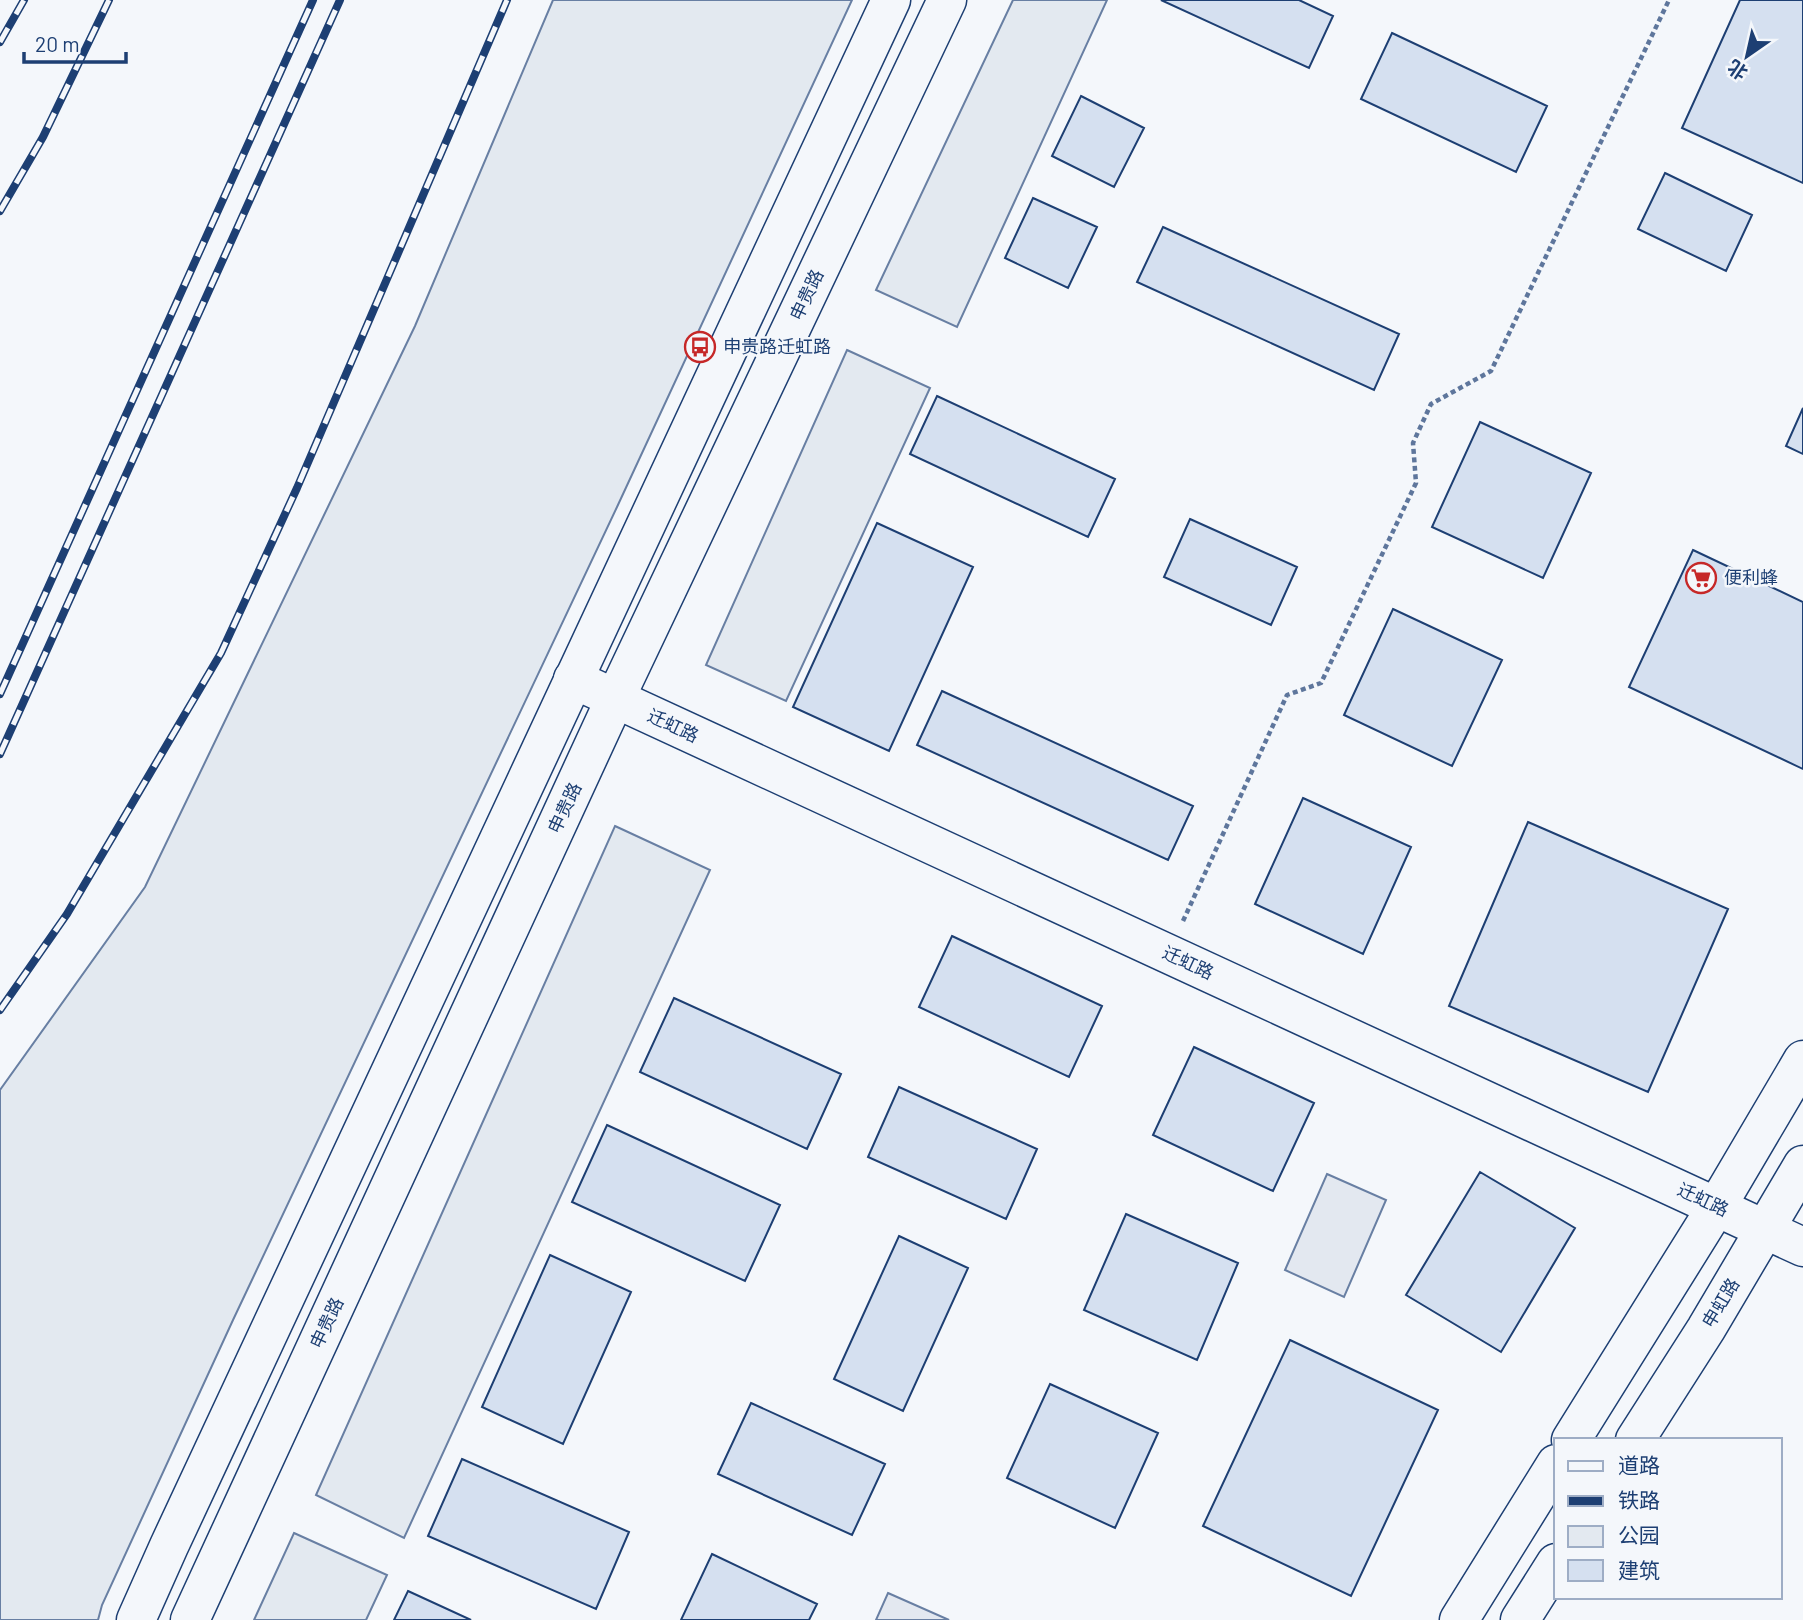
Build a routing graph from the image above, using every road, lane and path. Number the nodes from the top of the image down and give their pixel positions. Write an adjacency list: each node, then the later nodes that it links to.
1 (891, 0): 4 (main road)
2 (947, 0): 5 (main road, 申贵路)
3 (1669, 0): 6 (path)
4 (573, 679): 5 (main road, 迁虹路); 16 (main road)
5 (615, 699): 6 (main road, 迁虹路); 17 (main road, 申贵路)
6 (1168, 954): 9 (main road, 迁虹路)
7 (1803, 1060): 9 (main road)
8 (1803, 1165): 10 (main road, 申虹路)
9 (1717, 1206): 10 (main road, 迁虹路); 12 (main road)
10 (1765, 1229): 11 (main road, 迁虹路); 13 (main road, 申虹路)
11 (1803, 1247)
12 (1572, 1438)
13 (1636, 1438)
14 (1554, 1467): 18 (main road)
15 (1554, 1566): 19 (main road)
16 (136, 1620)
17 (190, 1620)
18 (1459, 1620)
19 (1520, 1620)

